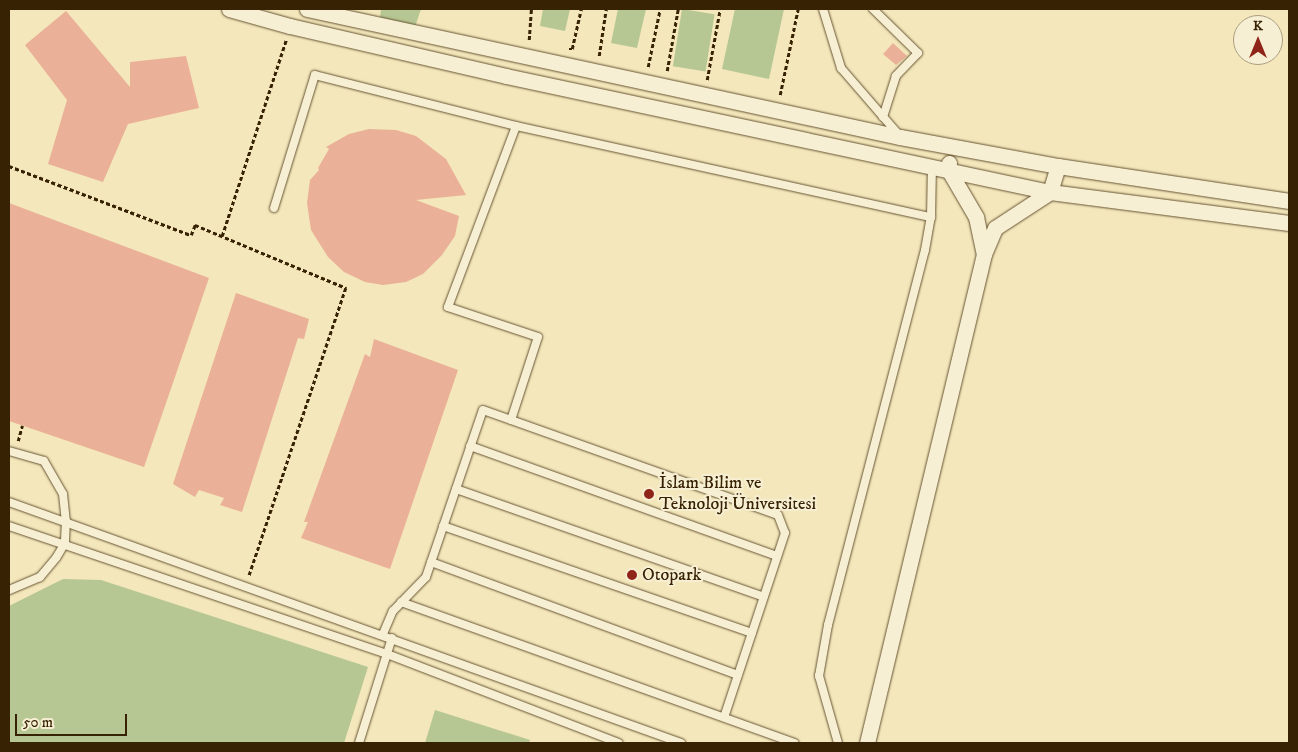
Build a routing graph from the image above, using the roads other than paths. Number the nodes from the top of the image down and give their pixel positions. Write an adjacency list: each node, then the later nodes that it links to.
1 (229, 9): 9 (street)
2 (307, 9): 7 (street)
3 (823, 9): 5 (lane)
4 (873, 9): 5 (lane)
5 (883, 117): 7 (lane)
6 (516, 126): 14 (lane); 15 (lane); 18 (lane)
7 (900, 137): 8 (street)
8 (952, 147): 10 (street); 11 (street)
9 (932, 166): 11 (street); 15 (lane)
10 (1058, 166): 12 (street); 13 (street)
11 (948, 169): 12 (street); 17 (street)
12 (1050, 192): 16 (street); 17 (street)
13 (1289, 201)
14 (274, 208)
15 (931, 217): 42 (lane)
16 (1289, 223)
17 (984, 254): 43 (street)
18 (511, 420): 19 (lane); 27 (lane)
19 (470, 446): 21 (lane); 27 (lane)
20 (12, 452): 23 (lane)
21 (456, 489): 25 (lane); 30 (lane)
22 (9, 502): 23 (lane)
23 (66, 521): 26 (lane); 33 (lane)
24 (9, 526): 26 (lane)
25 (443, 526): 28 (lane); 32 (lane)
26 (65, 543): 29 (lane); 35 (lane)
27 (777, 556): 30 (lane)
28 (430, 562): 31 (lane); 36 (lane)
29 (9, 590)
30 (764, 597): 32 (lane)
31 (401, 602): 33 (lane); 37 (lane)
32 (752, 633): 36 (lane)
33 (384, 634): 34 (lane)
34 (392, 638): 35 (lane); 40 (lane)
35 (387, 654): 38 (lane); 39 (lane)
36 (738, 674): 37 (lane)
37 (724, 717): 41 (lane)
38 (359, 743)
39 (619, 743)
40 (681, 743)
41 (794, 743)
42 (838, 743)
43 (867, 743)

